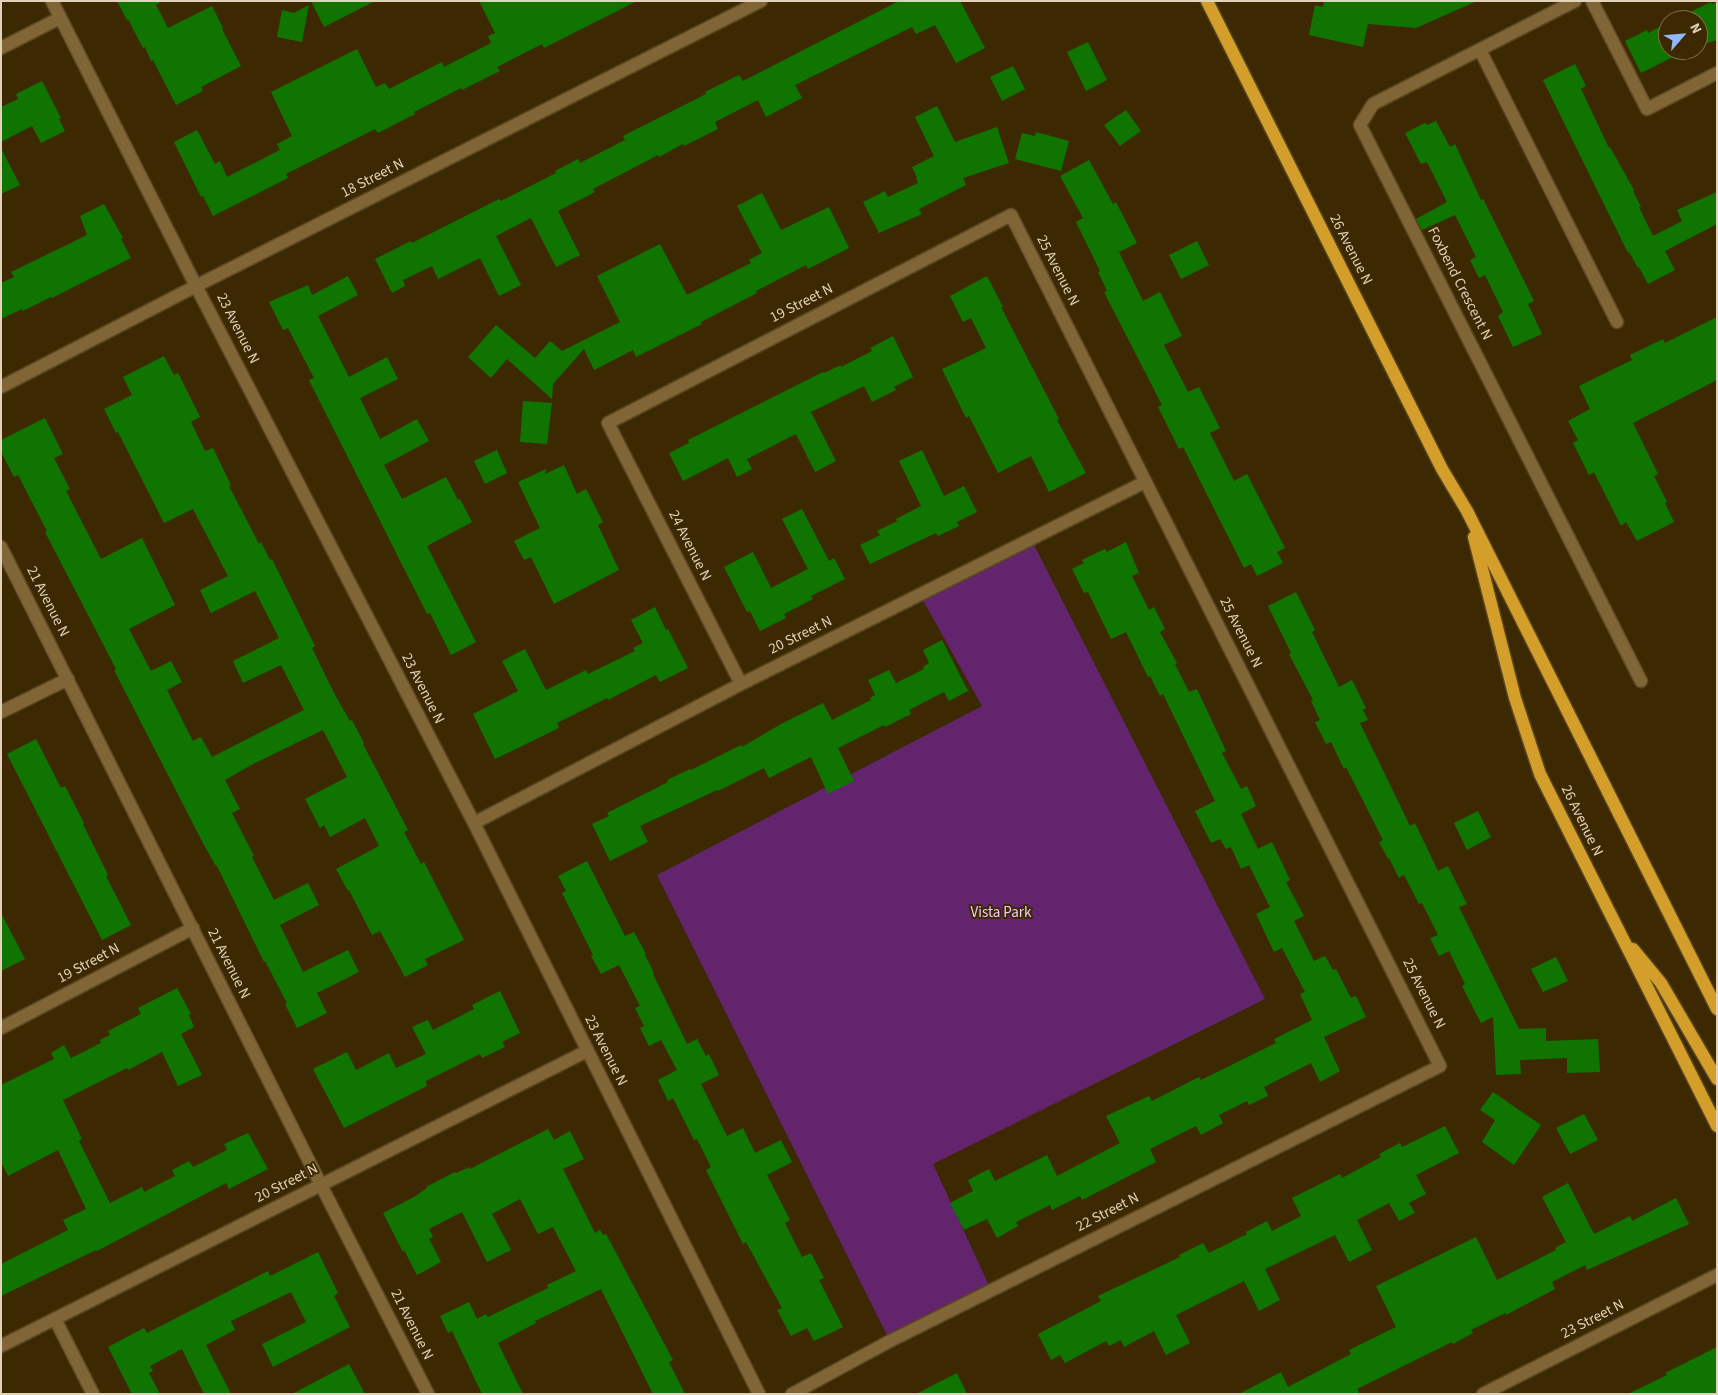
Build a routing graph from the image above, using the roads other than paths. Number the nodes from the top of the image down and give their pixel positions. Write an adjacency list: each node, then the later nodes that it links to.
1 (52, 1): 6 (street, 23 Avenue N)
2 (761, 1): 11 (street, 18 Street N)
3 (1207, 1): 16 (main road, 26 Avenue N)
4 (1575, 1): 8 (street, Foxbend Crescent N)
5 (1592, 1): 9 (street)
6 (60, 18): 7 (street); 11 (street, 23 Avenue N)
7 (1, 48)
8 (1480, 50): 12 (street); 19 (street, Foxbend Crescent N)
9 (1717, 73)
10 (1011, 215): 14 (street, 19 Street N); 15 (street, 25 Avenue N)
11 (196, 286): 13 (street, 18 Street N); 22 (street, 23 Avenue N)
12 (1617, 322)
13 (1, 387)
14 (608, 423): 20 (street, 24 Avenue N)
15 (1145, 482): 20 (street, 20 Street N); 28 (street, 25 Avenue N)
16 (1467, 511): 24 (main road, 26 Avenue N); 25 (main road, 26 Avenue N)
17 (1, 548): 18 (street, 21 Avenue N)
18 (68, 678): 21 (street); 23 (street, 21 Avenue N)
19 (1641, 681)
20 (741, 684): 22 (street, 20 Street N)
21 (1, 712)
22 (474, 823): 27 (street, 23 Avenue N)
23 (192, 928): 26 (street, 19 Street N); 31 (street, 21 Avenue N)
24 (1617, 930): 29 (main road); 30 (main road, 26 Avenue N)
25 (1717, 1010)
26 (1, 1028)
27 (587, 1052): 31 (street, 20 Street N); 37 (street, 23 Avenue N)
28 (1440, 1066): 38 (street, 22 Street N)
29 (1717, 1080)
30 (1717, 1126)
31 (321, 1185): 33 (street, 20 Street N); 36 (street, 21 Avenue N)
32 (1717, 1275): 39 (street, 23 Street N)
33 (55, 1319): 34 (street, 20 Street N); 35 (street)
34 (1, 1346)
35 (93, 1394)
36 (428, 1394)
37 (760, 1394)
38 (792, 1394)
39 (1483, 1394)

